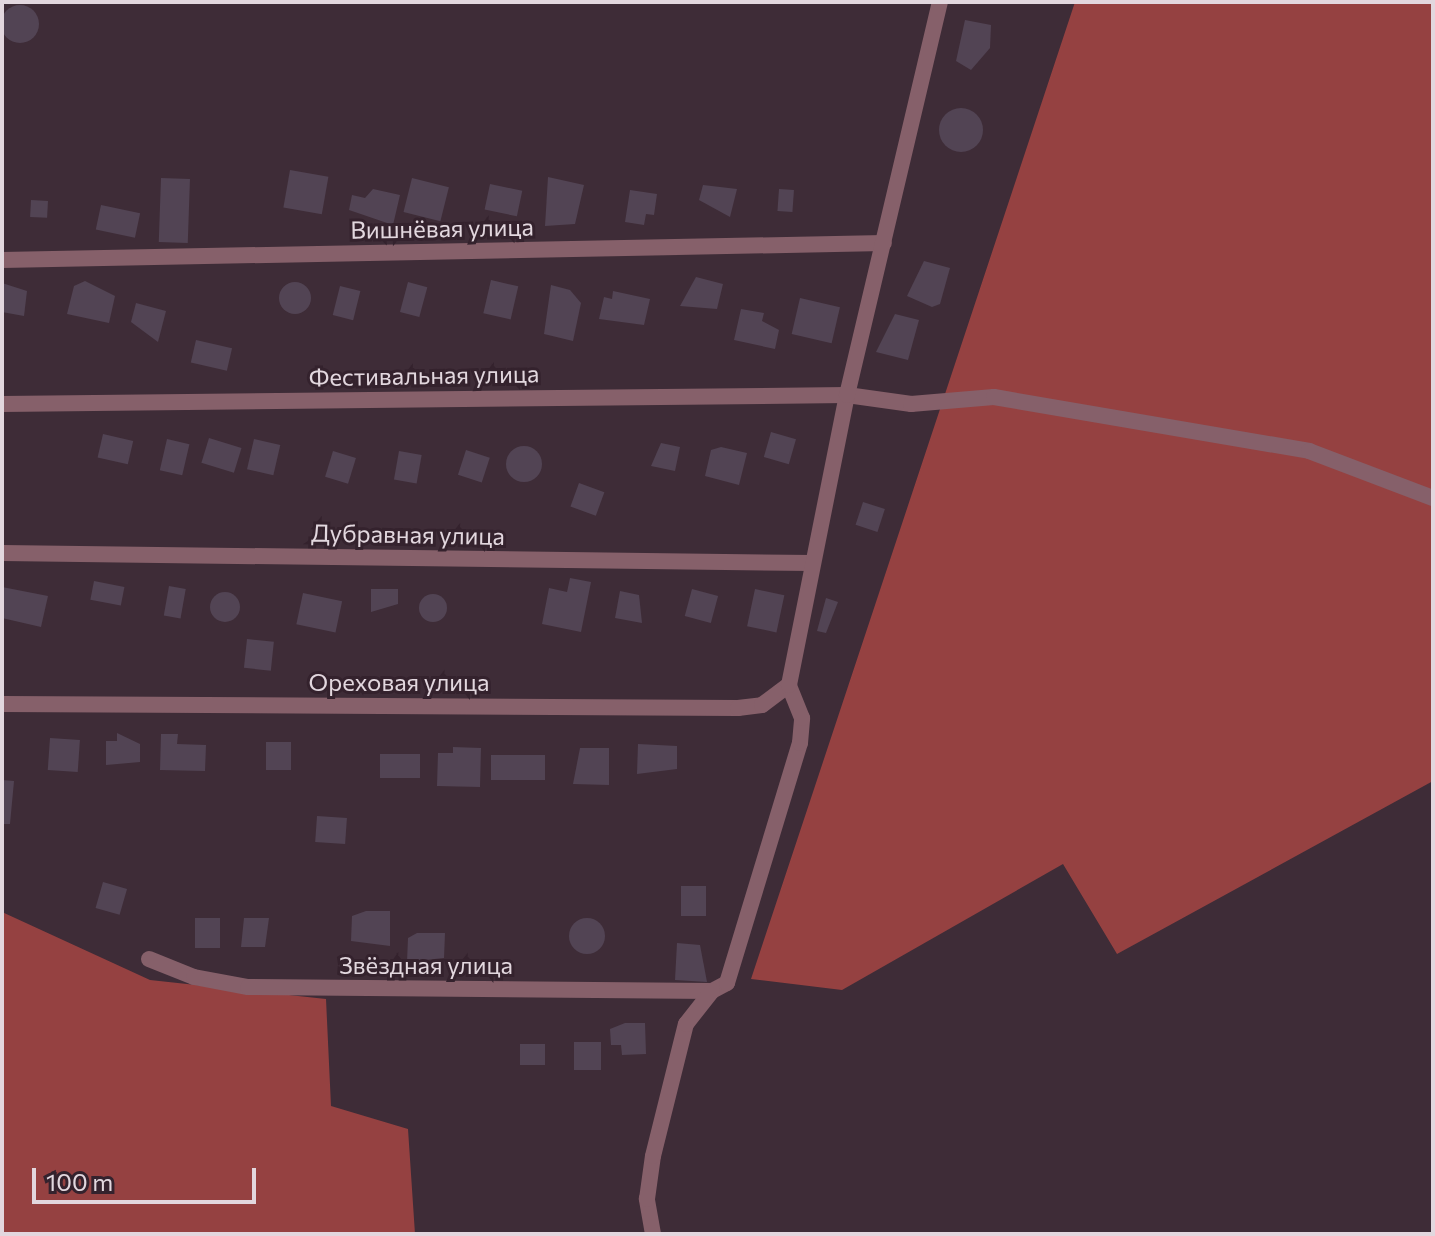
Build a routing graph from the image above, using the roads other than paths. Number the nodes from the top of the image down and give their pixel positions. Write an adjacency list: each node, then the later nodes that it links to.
1 (940, 2): 2 (street)
2 (884, 243): 3 (street, Вишнёвая улица); 4 (street)
3 (2, 260)
4 (847, 395): 5 (street, Фестивальная улица); 6 (street, Фестивальная улица); 8 (street)
5 (2, 404)
6 (1433, 498)
7 (2, 553): 8 (street, Дубравная улица)
8 (813, 563): 9 (street)
9 (789, 685): 10 (street, Ореховая улица); 12 (street)
10 (2, 704)
11 (149, 959): 12 (street, Звёздная улица)
12 (709, 991): 13 (street)
13 (653, 1234)

